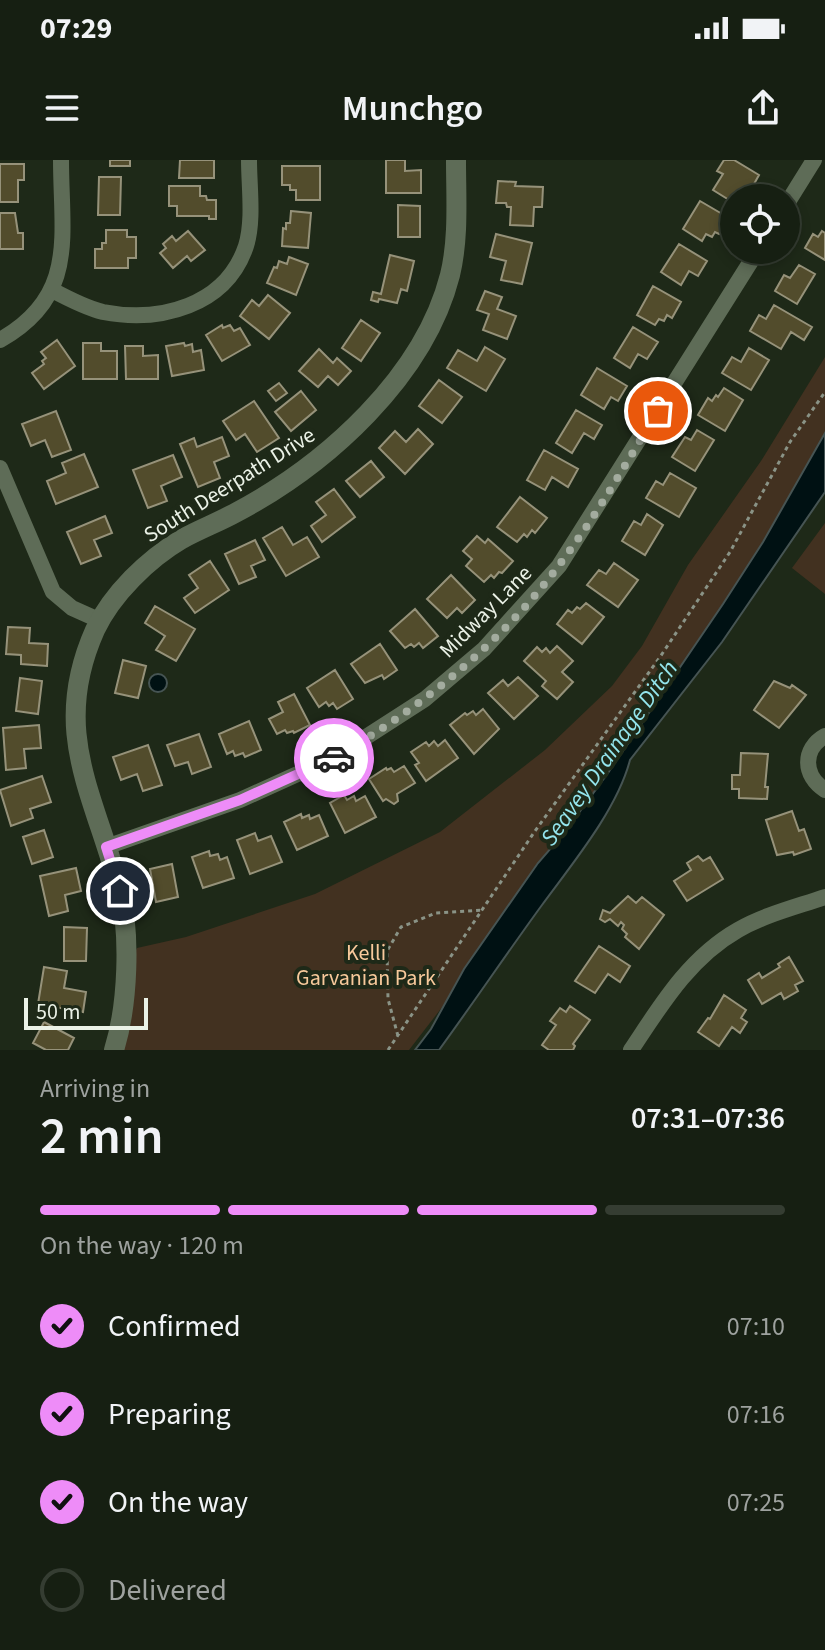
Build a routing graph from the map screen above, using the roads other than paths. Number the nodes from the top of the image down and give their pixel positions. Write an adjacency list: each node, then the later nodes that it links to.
1 (61, 160): 7 (street)
2 (249, 160): 7 (street)
3 (456, 160): 11 (street, South Deerpath Drive)
4 (814, 160): 5 (street)
5 (799, 184)
6 (749, 264): 14 (street, Midway Lane)
7 (52, 290): 8 (street)
8 (0, 340)
9 (0, 468): 10 (street)
10 (5, 493): 11 (street)
11 (101, 621): 14 (street, South Deerpath Drive)
12 (825, 736): 13 (street)
13 (825, 790)
14 (106, 847): 16 (street, South Deerpath Drive)
15 (825, 897): 17 (street)
16 (114, 1050)
17 (631, 1050)

